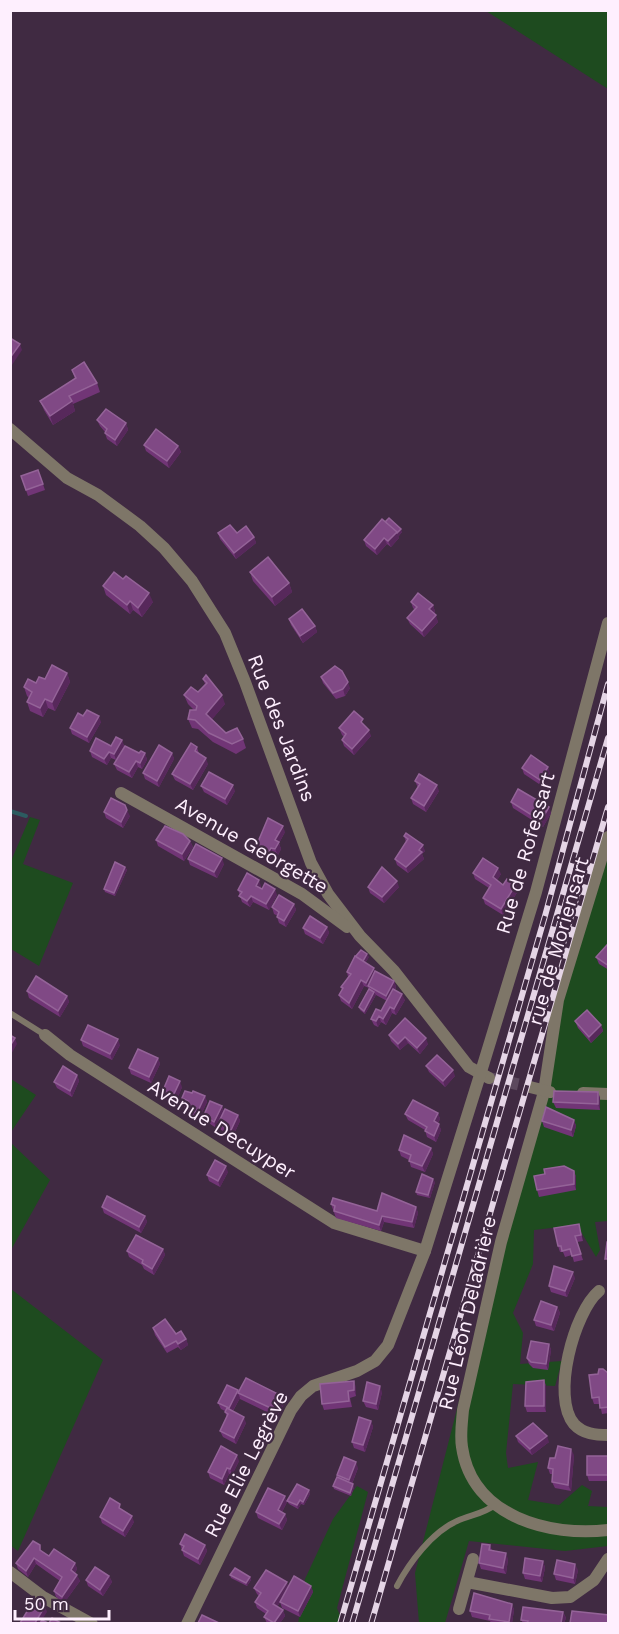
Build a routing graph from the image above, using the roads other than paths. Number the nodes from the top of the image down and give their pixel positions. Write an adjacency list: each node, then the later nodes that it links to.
1 (10, 429): 5 (street, Rue des Jardins)
2 (609, 623): 8 (street, Rue de Rofessart)
3 (121, 793): 5 (street, Avenue Georgette)
4 (609, 837): 11 (street, rue de Moriensart)
5 (360, 936): 8 (street, Rue des Jardins)
6 (10, 1013): 7 (lane, Avenue Decuyper)
7 (45, 1035): 13 (street, Avenue Decuyper)
8 (485, 1076): 10 (street, Rue de Rofessart)
9 (531, 1087): 11 (street)
10 (475, 1091): 13 (street, Rue Elie Legrève)
11 (544, 1092): 12 (street); 16 (street, Rue Léon Deladrière)
12 (609, 1094)
13 (425, 1251): 25 (street, Rue Elie Legrève)
14 (599, 1291): 15 (street)
15 (609, 1435)
16 (496, 1504): 17 (street, Rue Léon Deladrière); 22 (lane)
17 (609, 1530)
18 (473, 1559): 21 (street)
19 (609, 1559): 21 (street)
20 (10, 1572): 24 (street)
21 (467, 1582): 23 (street)
22 (397, 1586)
23 (459, 1609)
24 (92, 1623)
25 (187, 1623)

